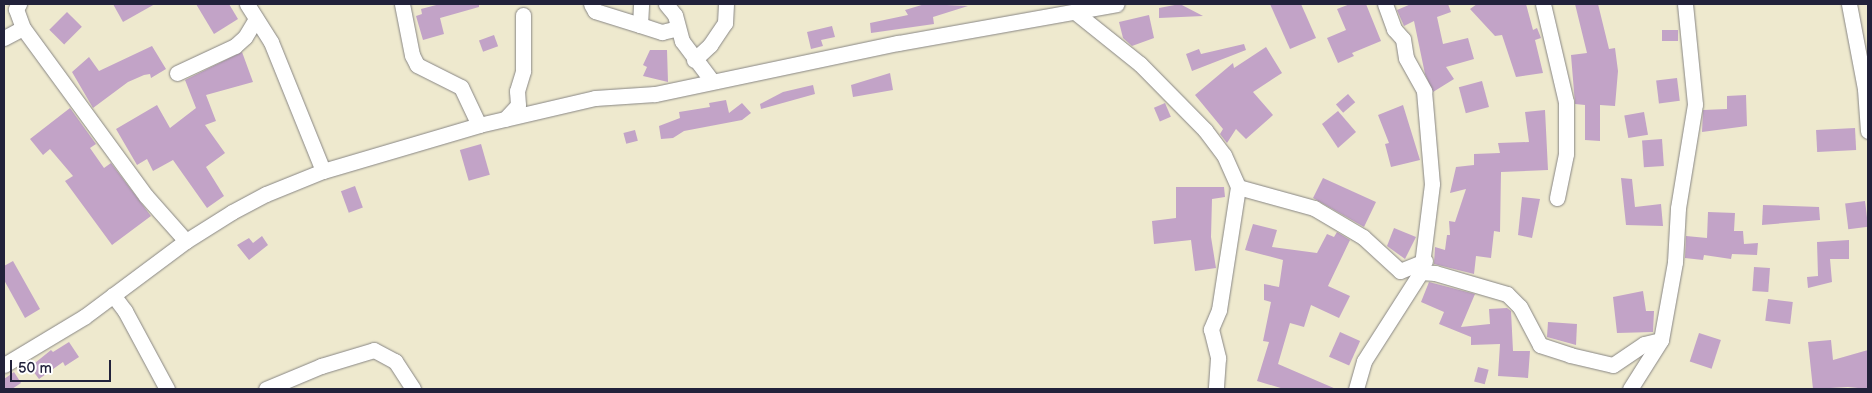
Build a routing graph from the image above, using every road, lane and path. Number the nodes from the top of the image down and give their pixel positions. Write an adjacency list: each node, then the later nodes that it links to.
1 (19, 4): 17 (street)
2 (247, 4): 15 (street)
3 (402, 4): 25 (street)
4 (591, 4): 16 (street)
5 (641, 4): 16 (street)
6 (666, 4): 18 (street)
7 (726, 4): 20 (street)
8 (1117, 4): 13 (street)
9 (1385, 4): 31 (street)
10 (1543, 4): 29 (street)
11 (1685, 4): 33 (street)
12 (1849, 4): 23 (street)
13 (1066, 10): 22 (street); 28 (street)
14 (522, 15): 24 (street)
15 (256, 19): 21 (street); 27 (street)
16 (640, 25): 18 (street)
17 (23, 28): 19 (street); 30 (street)
18 (678, 28): 20 (street)
19 (4, 38)
20 (694, 60): 22 (street)
21 (177, 73)
22 (712, 81): 24 (street)
23 (1867, 89): 26 (street)
24 (503, 121): 25 (street)
25 (479, 125): 27 (street)
26 (1868, 131)
27 (323, 171): 30 (street)
28 (1238, 187): 31 (street); 38 (street)
29 (1557, 198)
30 (186, 241): 32 (street)
31 (1423, 267): 33 (street); 39 (street)
32 (113, 295): 34 (street); 35 (street)
33 (1661, 340): 40 (street)
34 (4, 365)
35 (167, 389)
36 (266, 389): 37 (street)
37 (413, 389)
38 (1216, 389)
39 (1356, 389)
40 (1630, 389)

